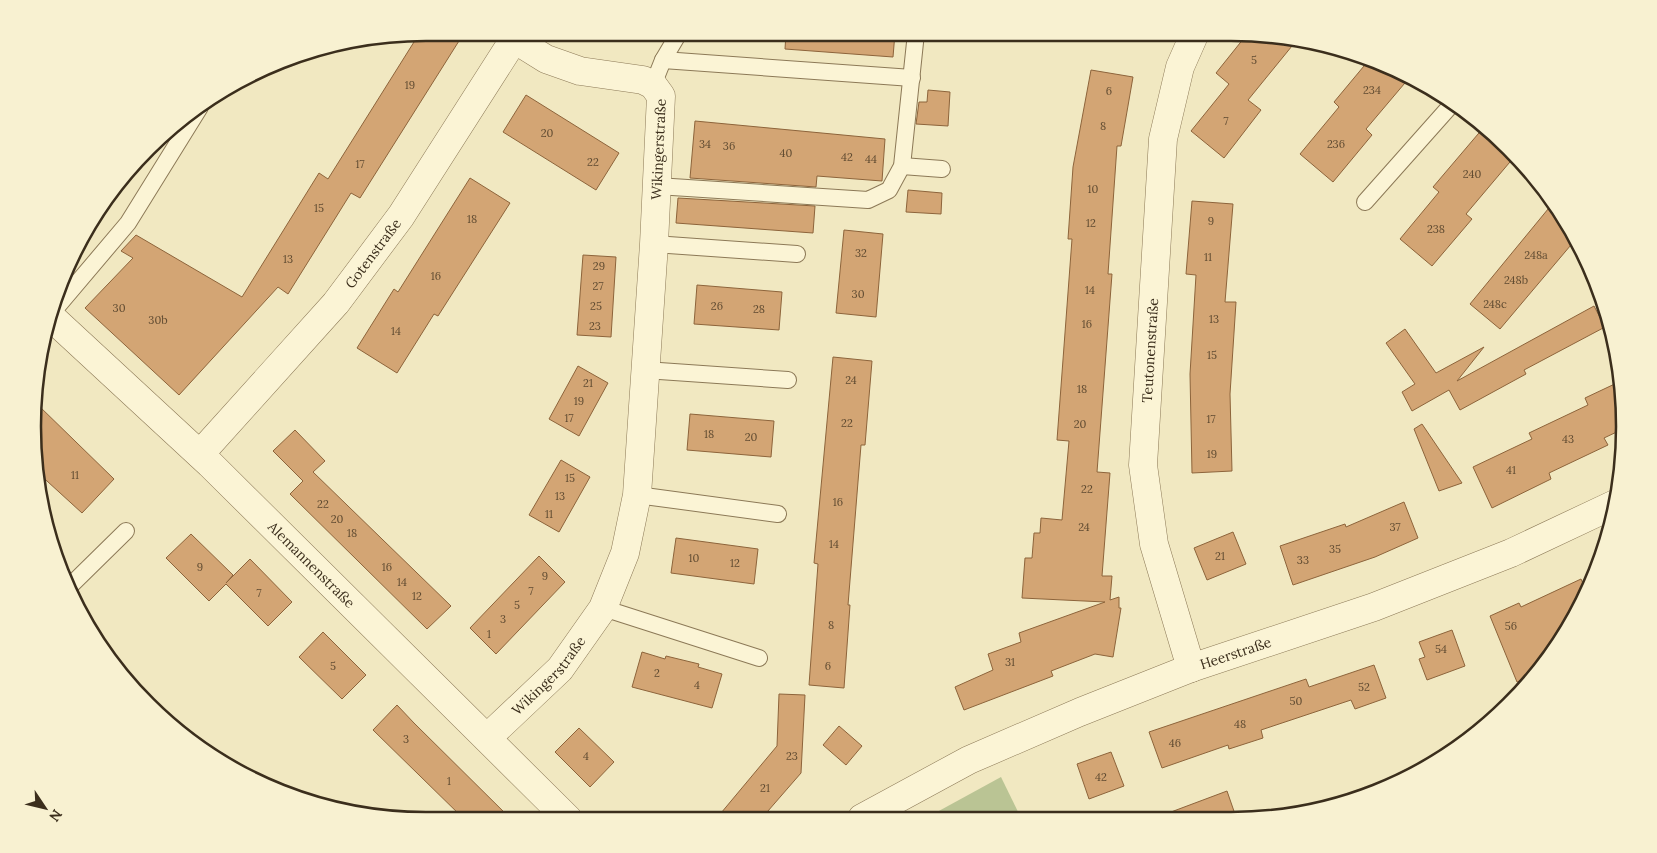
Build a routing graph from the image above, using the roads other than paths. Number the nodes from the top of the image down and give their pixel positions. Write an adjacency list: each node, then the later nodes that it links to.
1 (513, 41): 21 (street, Gotenstraße)
2 (523, 41): 8 (street, Wikingerstraße)
3 (674, 41): 6 (lane)
4 (915, 41): 7 (lane)
5 (1191, 41): 29 (street, Teutonenstraße)
6 (663, 60): 7 (lane); 8 (lane)
7 (912, 78): 11 (lane)
8 (653, 85): 13 (street, Wikingerstraße)
9 (1448, 108): 14 (lane)
10 (191, 122): 17 (lane)
11 (902, 166): 12 (lane); 13 (lane)
12 (942, 169)
13 (656, 186): 15 (street, Wikingerstraße)
14 (1364, 202)
15 (654, 244): 16 (lane); 19 (street, Wikingerstraße)
16 (797, 254)
17 (63, 301)
18 (56, 320): 21 (street, Alemannenstraße)
19 (645, 370): 20 (lane); 22 (street, Wikingerstraße)
20 (788, 380)
21 (200, 454): 30 (street, Alemannenstraße)
22 (637, 494): 24 (lane); 27 (street, Wikingerstraße)
23 (1607, 508): 29 (street, Heerstraße)
24 (778, 514)
25 (126, 531): 26 (lane)
26 (74, 582)
27 (603, 608): 28 (lane); 30 (street, Wikingerstraße)
28 (759, 658)
29 (1191, 668): 32 (street, Heerstraße)
30 (487, 738): 31 (street, Alemannenstraße)
31 (561, 812)
32 (873, 812)

